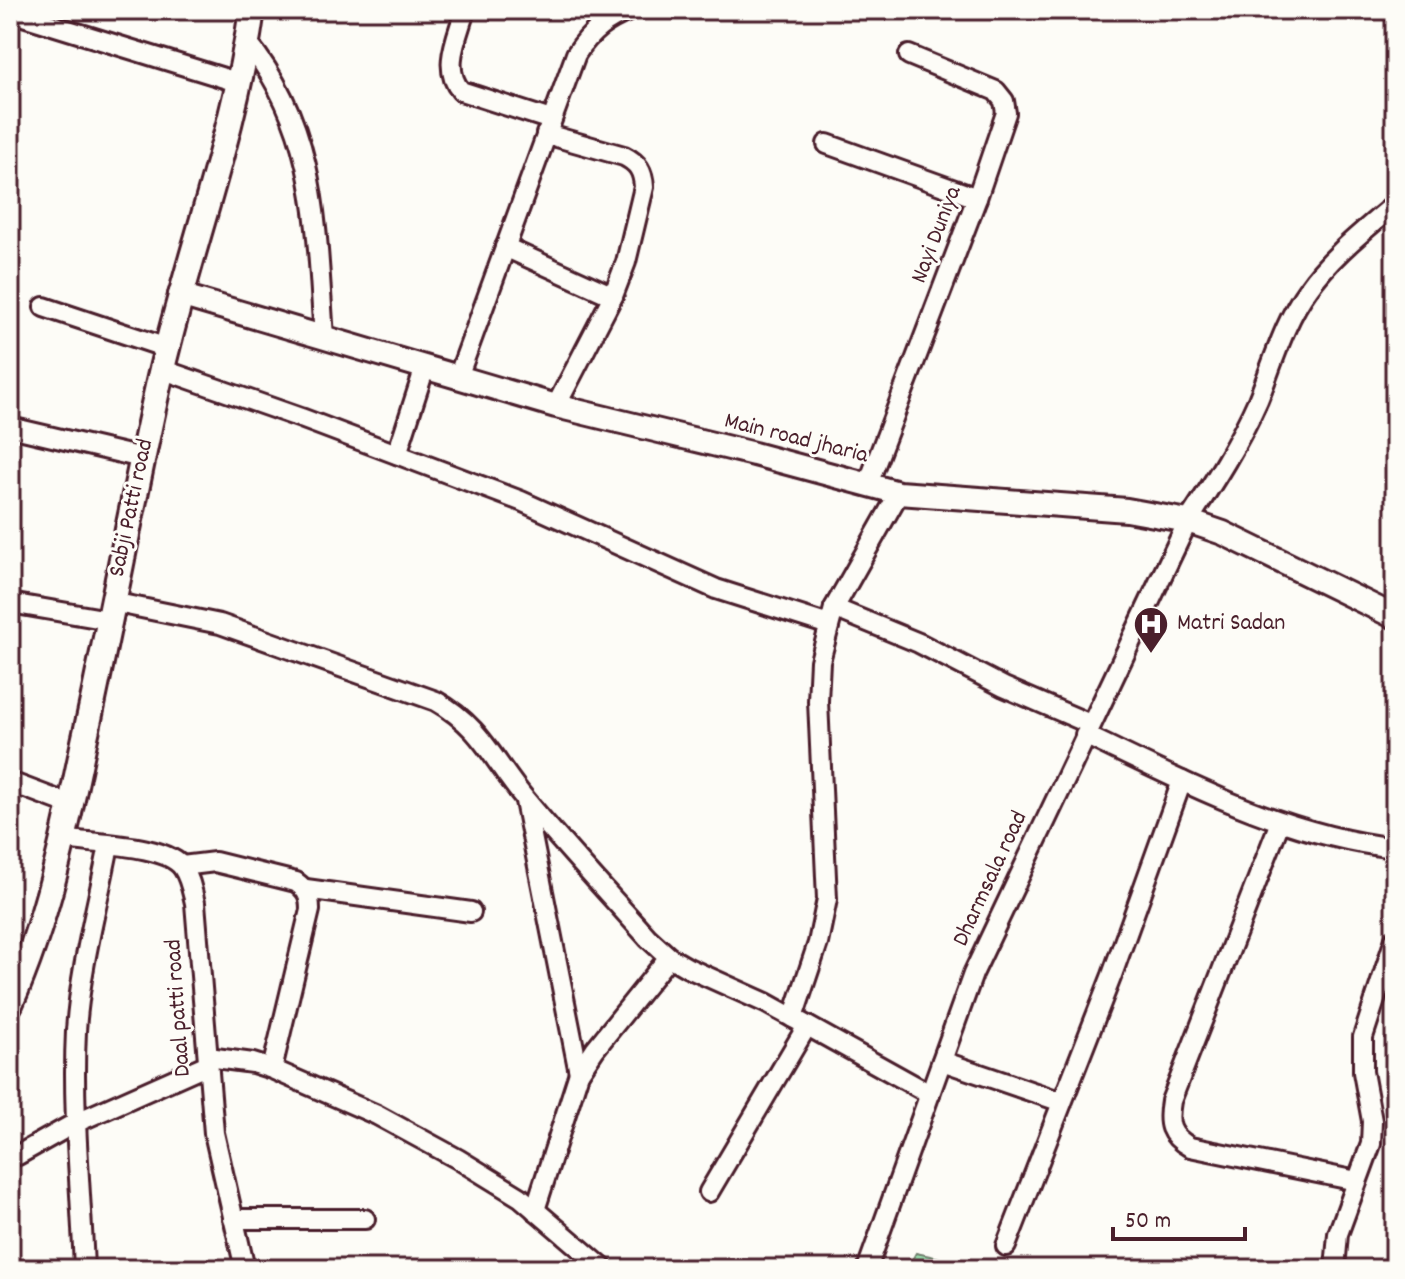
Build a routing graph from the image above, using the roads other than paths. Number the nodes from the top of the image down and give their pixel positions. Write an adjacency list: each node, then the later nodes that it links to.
1 (252, 10): 5 (main road, Sabji Patti road)
2 (465, 10): 8 (street)
3 (631, 10): 8 (street)
4 (10, 12): 7 (street)
5 (247, 42): 7 (main road, Sabji Patti road); 16 (street)
6 (909, 55): 10 (street, Nayi Duniya)
7 (240, 83): 13 (main road, Sabji Patti road)
8 (548, 127): 12 (street); 14 (street)
9 (827, 144): 10 (street)
10 (977, 198): 24 (street, Nayi Duniya)
11 (1395, 204): 26 (street, Dharmsala road)
12 (505, 247): 14 (street); 19 (street)
13 (180, 295): 16 (street, Main road jharia); 17 (main road, Sabji Patti road)
14 (613, 296): 20 (street)
15 (44, 307): 17 (street)
16 (324, 337): 18 (street, Main road jharia)
17 (164, 358): 22 (street); 23 (main road, Sabji Patti road)
18 (425, 367): 19 (street, Main road jharia); 22 (street)
19 (458, 377): 20 (street, Main road jharia)
20 (556, 406): 24 (street, Main road jharia)
21 (10, 427): 23 (street)
22 (397, 454): 29 (street)
23 (142, 458): 28 (main road, Sabji Patti road)
24 (868, 484): 25 (street, Main road jharia)
25 (899, 493): 26 (street, Main road jharia); 29 (street)
26 (1188, 521): 30 (street, Main road jharia); 31 (street, Dharmsala road)
27 (10, 603): 28 (street)
28 (110, 611): 34 (street); 35 (main road, Sabji Patti road)
29 (831, 616): 31 (street); 46 (street)
30 (1395, 617)
31 (1088, 730): 32 (street); 48 (street, Dharmsala road)
32 (1182, 781): 36 (street); 52 (street)
33 (10, 782): 35 (street)
34 (524, 797): 44 (street); 50 (street)
35 (71, 805): 37 (main road, Sabji Patti road)
36 (1280, 822): 39 (street); 55 (street)
37 (64, 839): 38 (street); 45 (main road, Sabji Patti road)
38 (109, 845): 40 (street); 53 (street)
39 (1395, 848)
40 (182, 866): 41 (street); 47 (street, Daal patti road)
41 (306, 889): 42 (street); 49 (street)
42 (471, 912)
43 (1395, 939): 55 (street)
44 (669, 957): 46 (street); 50 (street)
45 (10, 1004)
46 (800, 1022): 51 (street); 56 (street)
47 (208, 1061): 49 (street); 53 (street); 58 (street, Daal patti road)
48 (942, 1061): 51 (street, Dharmsala road); 52 (street)
49 (272, 1069): 57 (street)
50 (579, 1073): 57 (street)
51 (930, 1094): 64 (street, Dharmsala road)
52 (1062, 1102): 60 (street)
53 (75, 1123): 54 (street); 61 (street)
54 (10, 1156)
55 (1357, 1181): 65 (street)
56 (709, 1192)
57 (535, 1210): 63 (street)
58 (233, 1219): 59 (street); 62 (street, Daal patti road)
59 (365, 1219)
60 (1006, 1246)
61 (84, 1269)
62 (245, 1269)
63 (604, 1269)
64 (867, 1269)
65 (1335, 1269)

